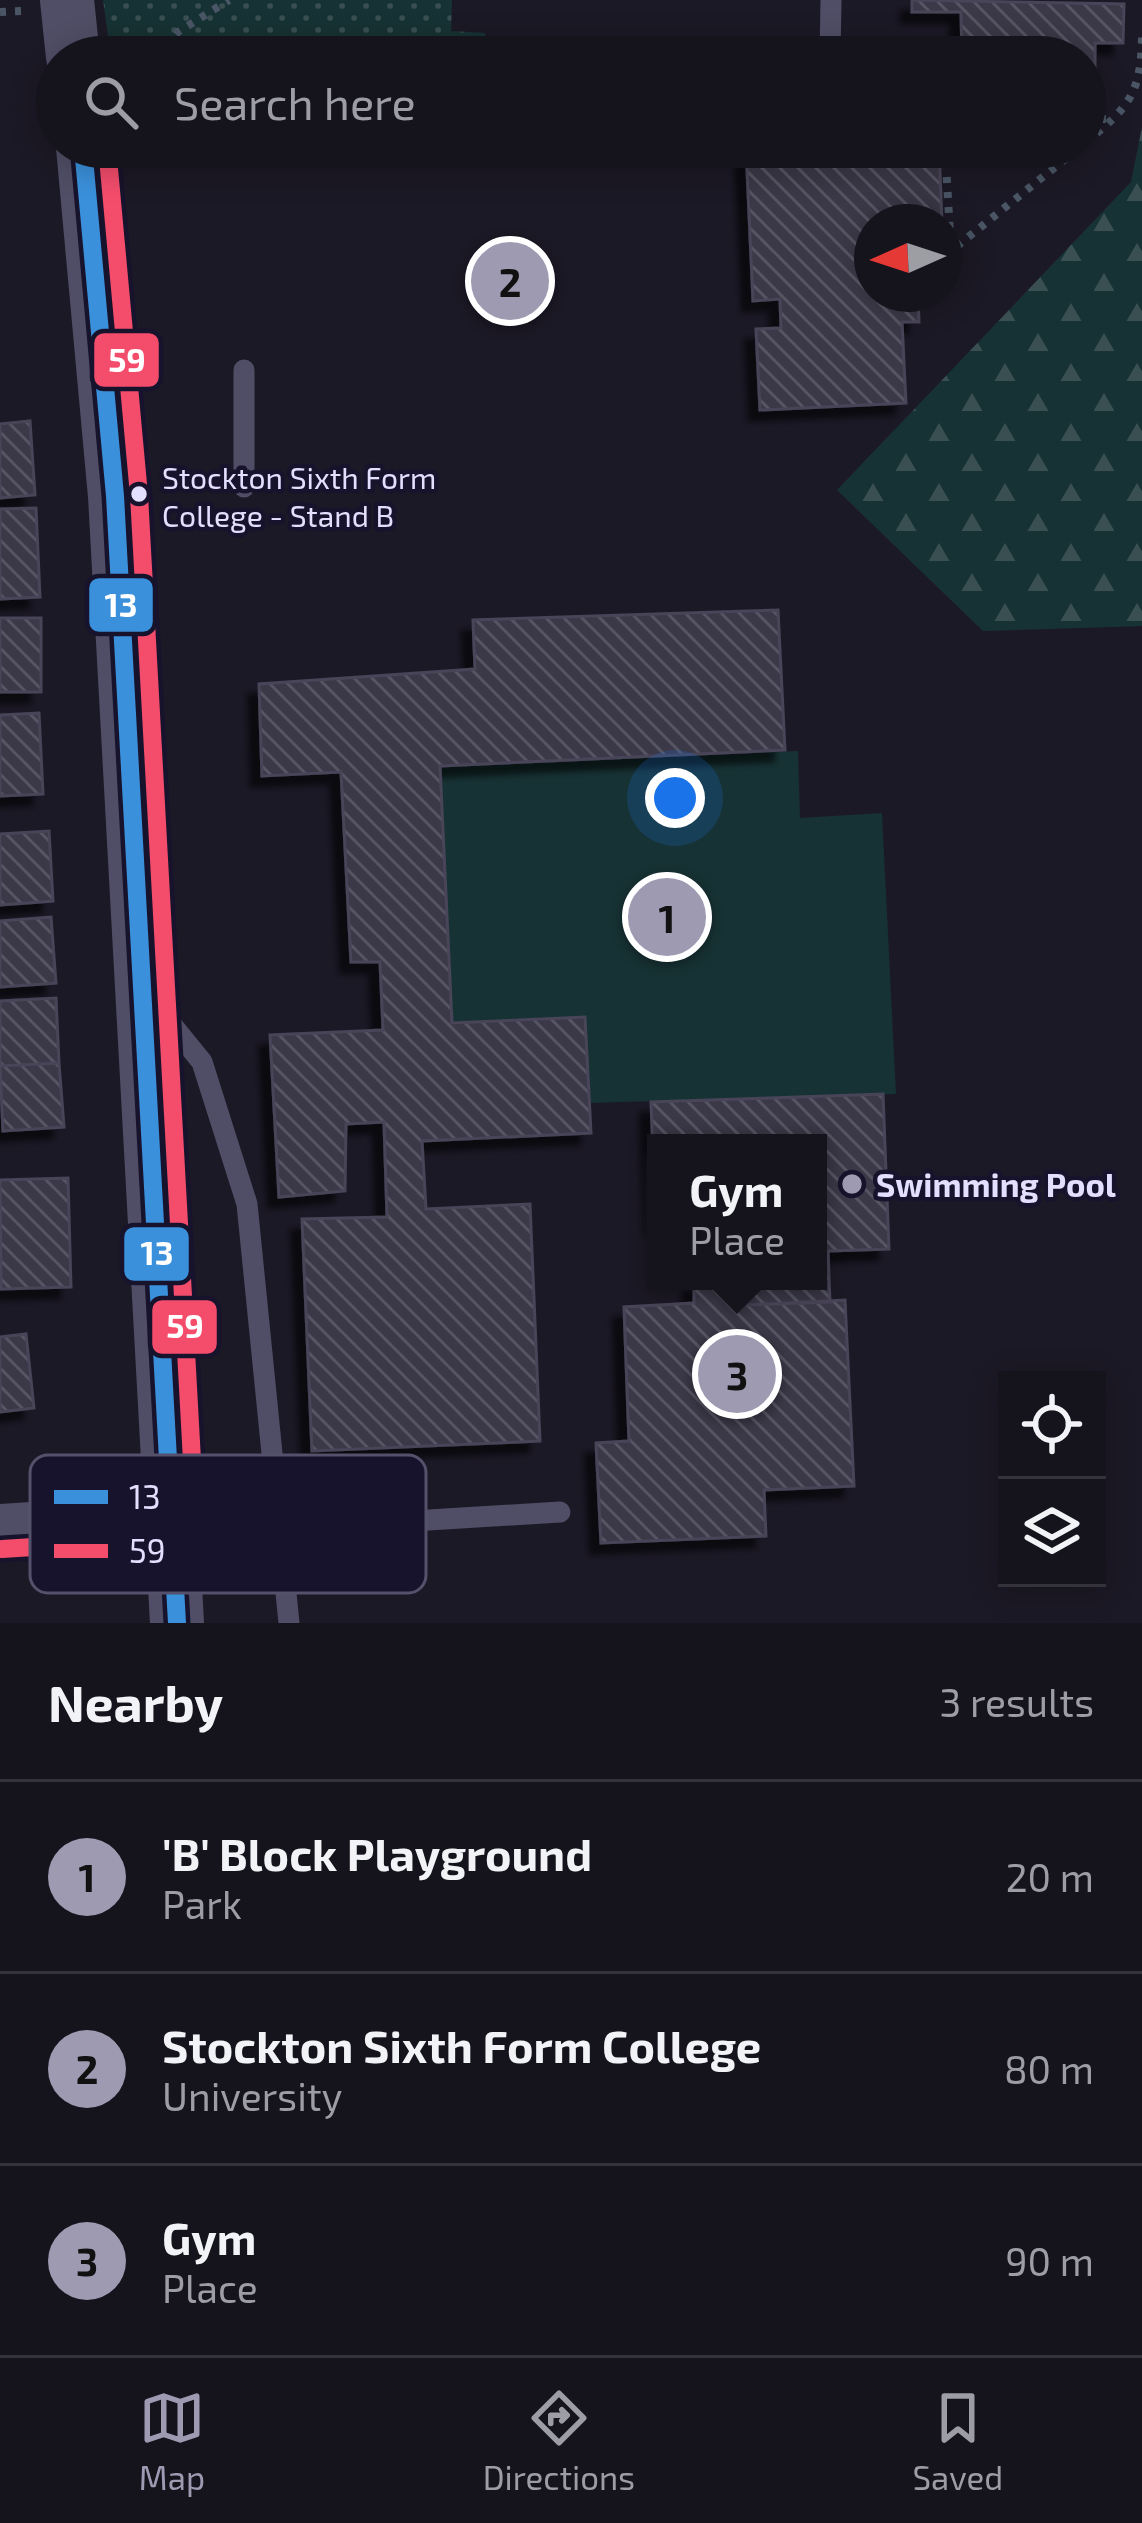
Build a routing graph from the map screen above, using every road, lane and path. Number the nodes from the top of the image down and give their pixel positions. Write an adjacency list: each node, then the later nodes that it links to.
1 (229, 0): 6 (path)
2 (831, 0): 7 (lane)
3 (46, 5): 4 (path); 5 (street)
4 (0, 12)
5 (62, 36)
6 (174, 36)
7 (830, 36)
8 (1142, 37): 10 (path)
9 (1106, 119): 10 (path)
10 (1114, 119): 11 (path)
11 (1106, 126)
12 (85, 168): 19 (street)
13 (945, 168): 15 (path)
14 (1052, 168): 16 (path)
15 (946, 204)
16 (962, 238)
17 (244, 370): 18 (lane)
18 (244, 487)
19 (142, 989): 20 (street); 21 (lane)
20 (168, 1455)
21 (275, 1455)
22 (560, 1511): 23 (lane)
23 (426, 1520)
24 (30, 1523): 25 (street)
25 (0, 1525)
26 (175, 1593): 28 (street)
27 (287, 1593): 29 (lane)
28 (177, 1623)
29 (289, 1623)

